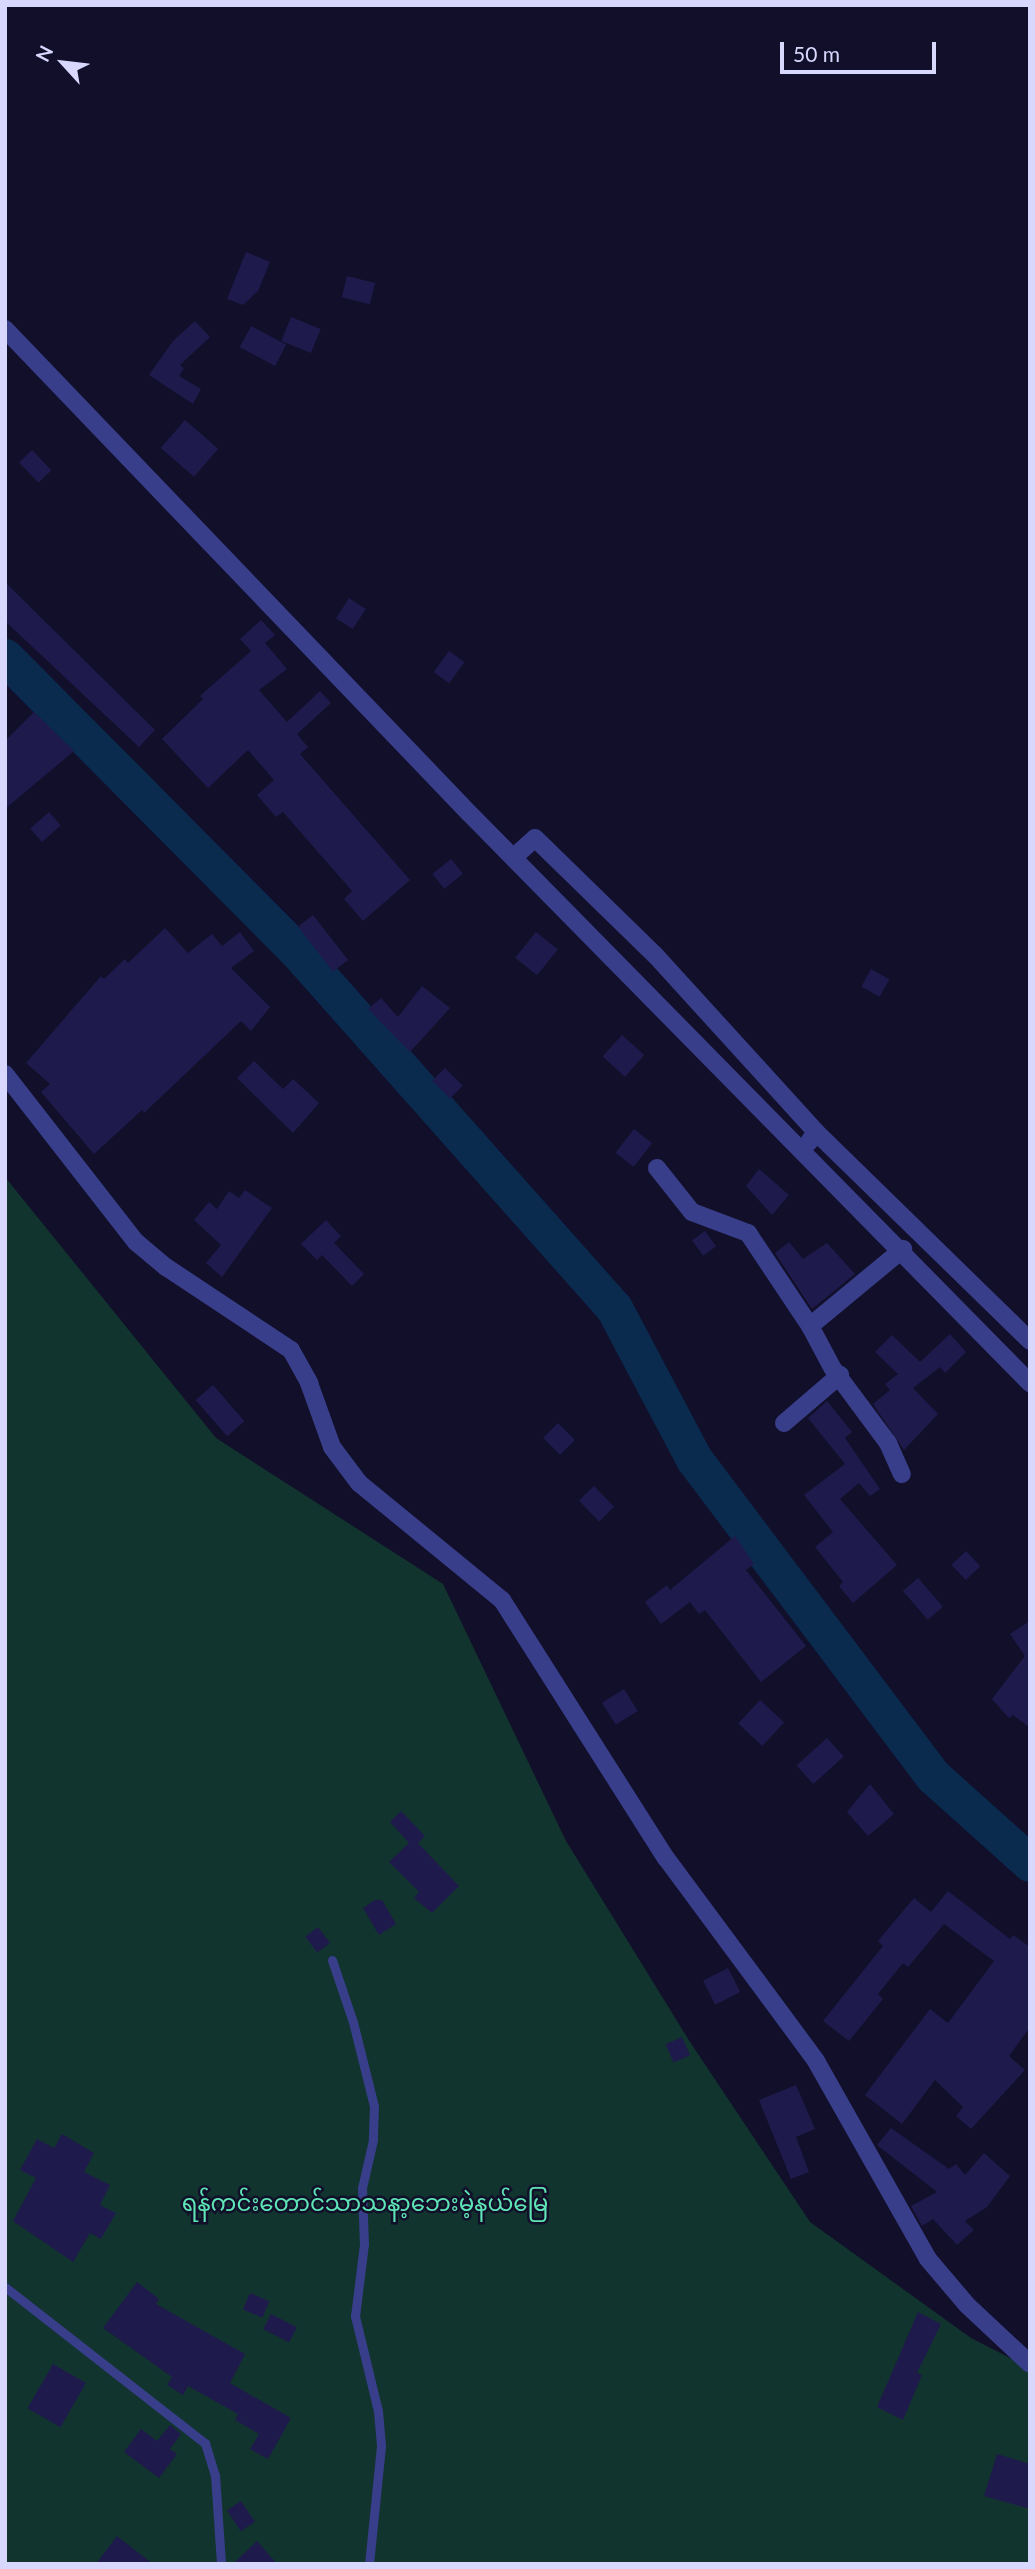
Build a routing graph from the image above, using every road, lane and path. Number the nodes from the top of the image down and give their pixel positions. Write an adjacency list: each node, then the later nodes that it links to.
1 (5, 329): 2 (street)
2 (521, 849): 4 (street); 4 (street)
3 (5, 1074): 16 (street)
4 (809, 1141): 6 (street); 7 (street)
5 (657, 1168): 8 (street)
6 (903, 1248): 7 (street); 8 (street)
7 (936, 1269): 9 (street); 11 (street)
8 (810, 1326): 10 (street)
9 (1030, 1342)
10 (840, 1375): 12 (street); 13 (street)
11 (1030, 1383)
12 (784, 1423)
13 (902, 1474)
14 (332, 1961): 18 (lane)
15 (5, 2287): 17 (lane)
16 (1030, 2364)
17 (221, 2564)
18 (369, 2564)

